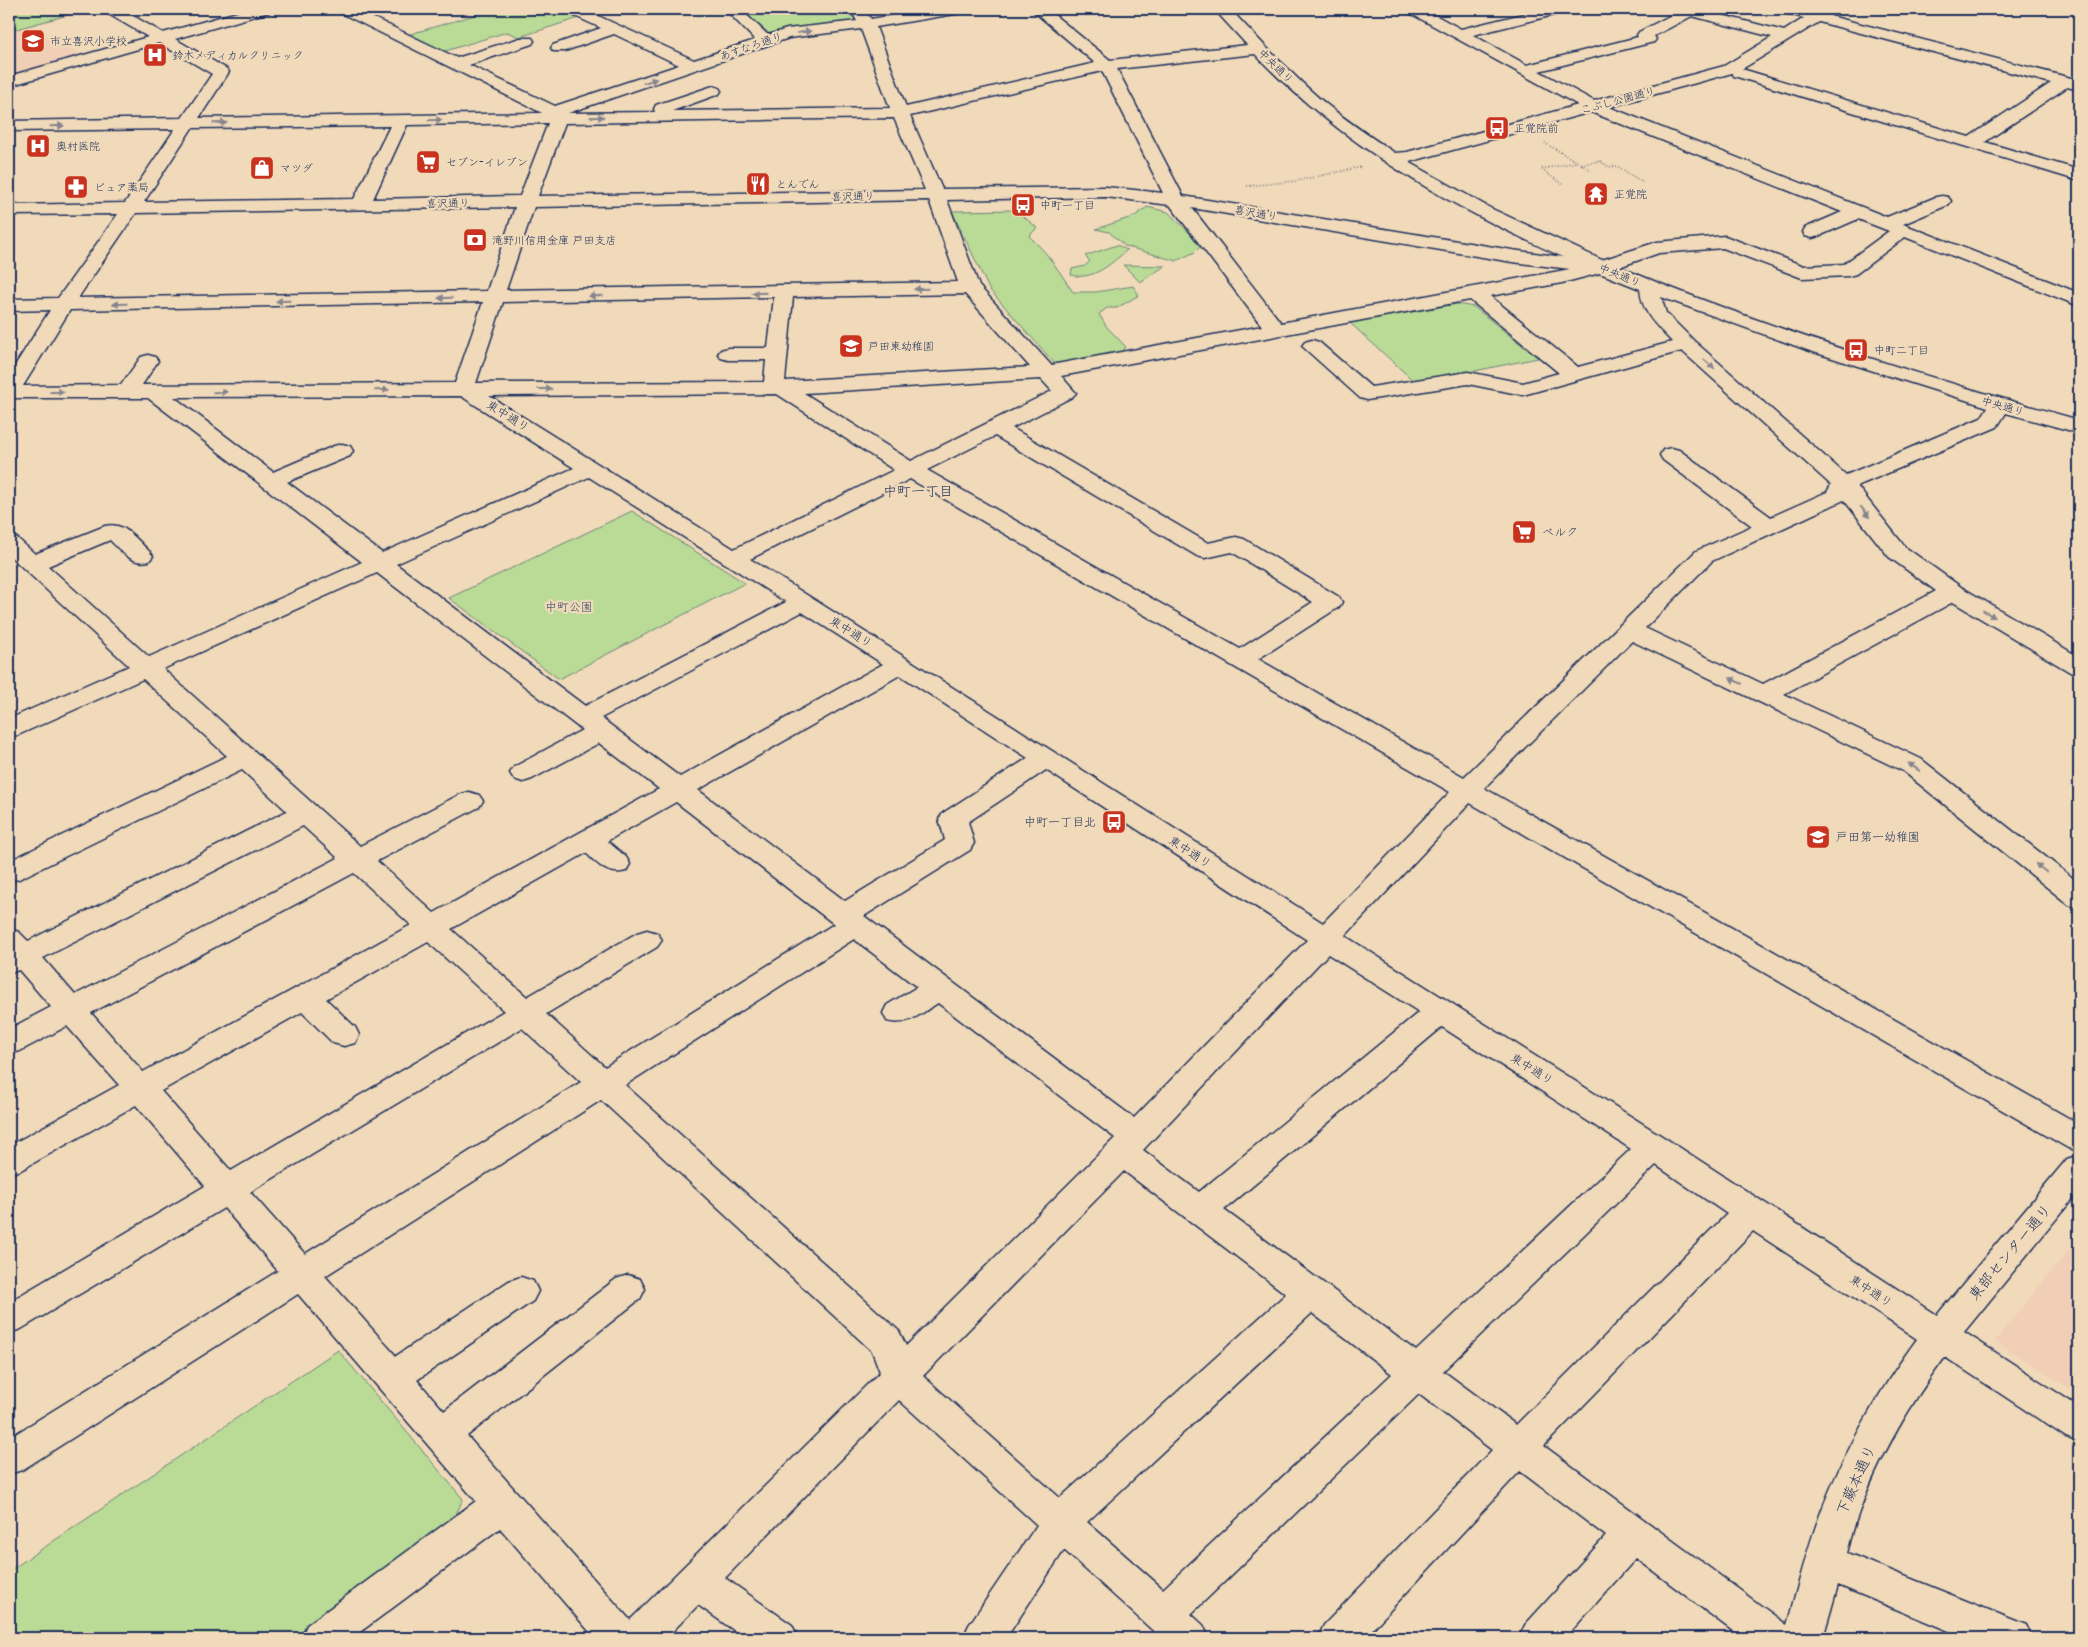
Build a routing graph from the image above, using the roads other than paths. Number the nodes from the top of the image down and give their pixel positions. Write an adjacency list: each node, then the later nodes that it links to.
1 (110, 9): 18 (street)
2 (264, 9): 18 (street)
3 (344, 9): 23 (street)
4 (732, 9): 20 (street)
5 (955, 9): 14 (street, あすなろ通り)
6 (1038, 9): 24 (street)
7 (1222, 9): 22 (street, 中央通り)
8 (1413, 9): 16 (street)
9 (1561, 9): 16 (street)
10 (1786, 9): 13 (street)
11 (578, 10): 15 (street)
12 (1686, 10): 17 (street); 26 (street)
13 (1824, 13): 17 (street, こぶし公園通り); 29 (street)
14 (862, 16): 20 (street, あすなろ通り, one-way to 14); 33 (street)
15 (614, 29): 21 (street); 25 (street)
16 (1458, 34): 26 (street)
17 (1786, 36): 32 (street, こぶし公園通り)
18 (162, 38): 28 (street); 38 (street)
19 (526, 41): 23 (street)
20 (765, 41): 25 (street, あすなろ通り)
21 (559, 48)
22 (1257, 48): 24 (street); 41 (street, 中央通り)
23 (455, 64): 34 (street)
24 (1107, 65): 33 (street); 44 (street)
25 (695, 66): 34 (street, あすなろ通り, one-way to 25)
26 (1525, 70): 32 (street)
27 (1740, 73): 40 (street)
28 (9, 80)
29 (2072, 83): 40 (street)
30 (713, 92): 36 (street)
31 (777, 98): 35 (street)
32 (1593, 107): 41 (street, こぶし公園通り); 50 (street)
33 (900, 113): 35 (street); 43 (street)
34 (556, 115): 36 (street, one-way to 36); 37 (street, one-way to 34); 46 (street)
35 (774, 115): 36 (street)
36 (638, 117)
37 (401, 121): 38 (street, one-way to 37); 47 (street)
38 (186, 124): 39 (street, one-way to 38); 48 (street)
39 (9, 126)
40 (1972, 143): 42 (street)
41 (1391, 159): 53 (street, 中央通り)
42 (2079, 176)
43 (936, 195): 44 (street, 喜沢通り); 46 (street, 喜沢通り); 55 (street)
44 (1176, 200): 53 (street, 喜沢通り); 62 (street)
45 (1942, 201): 51 (street)
46 (526, 202): 47 (street, 喜沢通り); 58 (street)
47 (361, 204): 48 (street, 喜沢通り)
48 (131, 208): 49 (street, 喜沢通り); 60 (street)
49 (9, 210)
50 (1858, 212): 51 (street); 52 (street)
51 (1895, 227): 53 (street); 59 (street)
52 (1812, 232)
53 (1600, 267): 54 (street, 中央通り); 57 (street)
54 (1650, 287): 63 (street); 75 (street, 中央通り)
55 (970, 288): 56 (street, one-way to 56); 68 (street)
56 (784, 292): 58 (street, one-way to 58); 66 (street)
57 (1474, 293): 62 (street); 69 (street)
58 (494, 298): 60 (street, one-way to 60); 71 (street)
59 (2079, 300)
60 (64, 304): 61 (street); 72 (street)
61 (9, 305)
62 (1275, 329): 68 (street)
63 (1686, 344): 69 (street); 83 (street, one-way to 83)
64 (1312, 346): 69 (street)
65 (728, 354): 66 (street)
66 (777, 354): 70 (street)
67 (148, 361): 73 (street)
68 (1046, 372): 70 (street); 76 (street)
69 (1575, 375)
70 (782, 388): 71 (street, one-way to 70); 81 (street)
71 (464, 389): 74 (street, one-way to 71); 80 (street, 東中通り)
72 (9, 392): 73 (street, one-way to 73)
73 (127, 392): 74 (street)
74 (155, 393): 82 (street)
75 (2000, 405): 77 (street, 中央通り); 83 (street)
76 (995, 427): 81 (street); 93 (street)
77 (2079, 427)
78 (342, 451): 82 (street)
79 (1672, 455): 84 (street)
80 (591, 468): 87 (street, 東中通り); 88 (street)
81 (910, 470): 87 (street); 93 (street)
82 (270, 481): 88 (street)
83 (1843, 484): 84 (street); 90 (street, one-way to 90)
84 (1769, 527): 92 (street)
85 (9, 543): 89 (street)
86 (141, 556): 89 (street)
87 (734, 558): 91 (street, 東中通り)
88 (377, 562): 96 (street); 98 (street)
89 (32, 564): 96 (street)
90 (1953, 592): 95 (street, one-way to 95); 97 (street)
91 (804, 602): 94 (street, 東中通り); 98 (street)
92 (1630, 630): 97 (street, one-way to 92); 104 (street)
93 (1240, 660): 104 (street)
94 (901, 664): 101 (street, 東中通り); 103 (street)
95 (2079, 667)
96 (146, 669): 99 (street); 100 (street)
97 (1764, 694): 111 (street, one-way to 97)
98 (592, 724): 102 (street); 103 (street)
99 (9, 729)
100 (245, 758): 106 (street); 110 (street)
101 (1047, 758): 112 (street); 114 (street, 東中通り)
102 (523, 773)
103 (679, 790): 107 (street); 112 (street)
104 (1467, 790): 114 (street); 127 (street)
105 (469, 801): 108 (street)
106 (306, 813): 108 (street); 116 (street)
107 (588, 840): 109 (street); 113 (street)
108 (357, 859): 113 (street); 119 (street)
109 (616, 864)
110 (9, 872)
111 (2079, 898)
112 (848, 920): 117 (street); 125 (street)
113 (431, 926): 118 (street); 121 (street)
114 (1327, 938): 120 (street, 東中通り); 128 (street)
115 (647, 940): 121 (street)
116 (14, 953): 119 (street)
117 (938, 988): 122 (street); 128 (street)
118 (304, 996): 123 (street); 126 (street)
119 (70, 1011): 124 (street); 126 (street)
120 (1441, 1011): 129 (street, 東中通り); 133 (street)
121 (526, 1012): 125 (street); 132 (street)
122 (898, 1013)
123 (344, 1036)
124 (9, 1043)
125 (602, 1082): 135 (street); 143 (street)
126 (139, 1088): 130 (street); 132 (street)
127 (2079, 1139)
128 (1129, 1145): 133 (street); 143 (street)
129 (1654, 1147): 134 (street, 東中通り); 141 (street)
130 (9, 1161)
131 (2079, 1168): 140 (street, 東部センター通り)
132 (227, 1189): 135 (street); 139 (street)
133 (1200, 1210): 138 (street)
134 (1750, 1212): 140 (street, 東中通り); 146 (street)
135 (302, 1274): 142 (street); 147 (street)
136 (628, 1289): 145 (street)
137 (521, 1291): 142 (street)
138 (1310, 1293): 141 (street); 149 (street)
139 (9, 1319)
140 (1940, 1336): 144 (street, 東中通り); 151 (street, 下蕨本通り)
141 (1417, 1373): 146 (street); 153 (street)
142 (392, 1378): 145 (street)
143 (900, 1378): 149 (street); 152 (street)
144 (2079, 1426)
145 (442, 1434): 148 (street)
146 (1518, 1448): 150 (street); 160 (street)
147 (9, 1458)
148 (502, 1504): 154 (street); 155 (street)
149 (1060, 1523): 153 (street); 158 (street)
150 (1633, 1534): 161 (street); 162 (street)
151 (1826, 1562): 163 (street, 下蕨本通り); 164 (street)
152 (696, 1581): 156 (street); 157 (street)
153 (1163, 1615): 159 (street)
154 (321, 1638)
155 (620, 1638)
156 (639, 1638)
157 (778, 1638)
158 (983, 1638)
159 (1189, 1638)
160 (1338, 1638)
161 (1538, 1638)
162 (1773, 1638)
163 (1803, 1638)
164 (2012, 1638)

